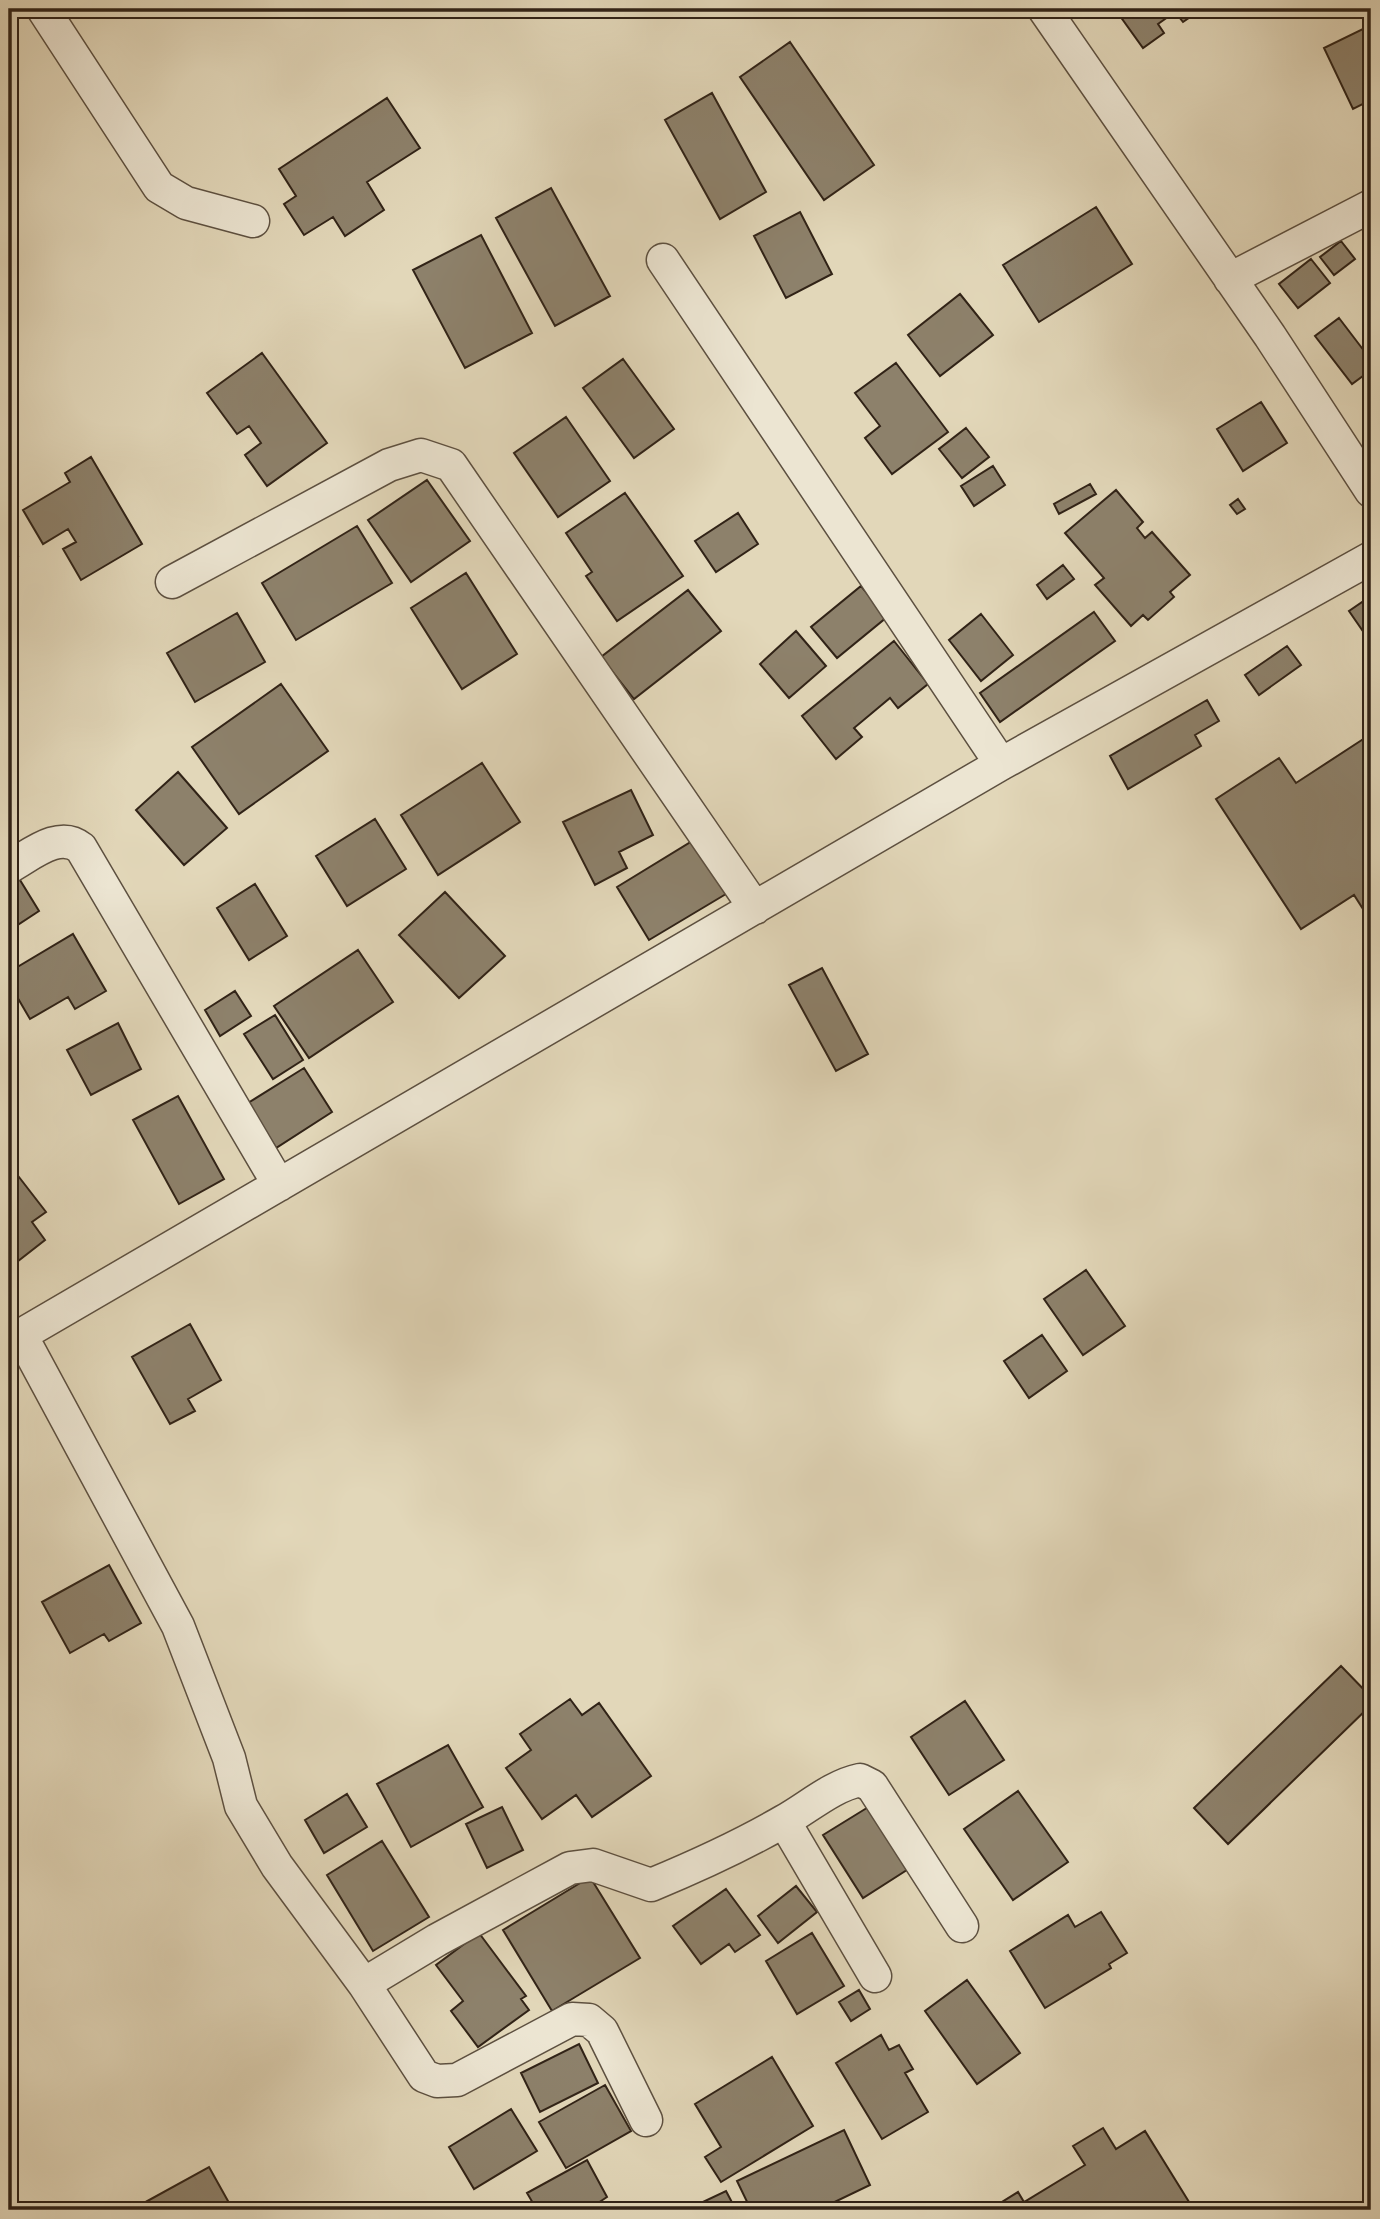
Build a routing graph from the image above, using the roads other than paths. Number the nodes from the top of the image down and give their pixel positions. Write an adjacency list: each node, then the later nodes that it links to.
1 (43, 9): 4 (street)
2 (1044, 9): 6 (street)
3 (1371, 206): 6 (street)
4 (253, 221)
5 (663, 260): 10 (street)
6 (1230, 279): 7 (street)
7 (1371, 491)
8 (1371, 558): 10 (street)
9 (172, 582): 12 (street)
10 (1001, 764): 12 (street)
11 (9, 867): 13 (street)
12 (755, 908): 13 (street)
13 (279, 1185): 14 (street)
14 (15, 1338): 18 (street)
15 (784, 1821): 16 (street); 17 (street); 18 (street)
16 (962, 1926)
17 (874, 1976)
18 (363, 1984): 19 (street)
19 (646, 2120)

